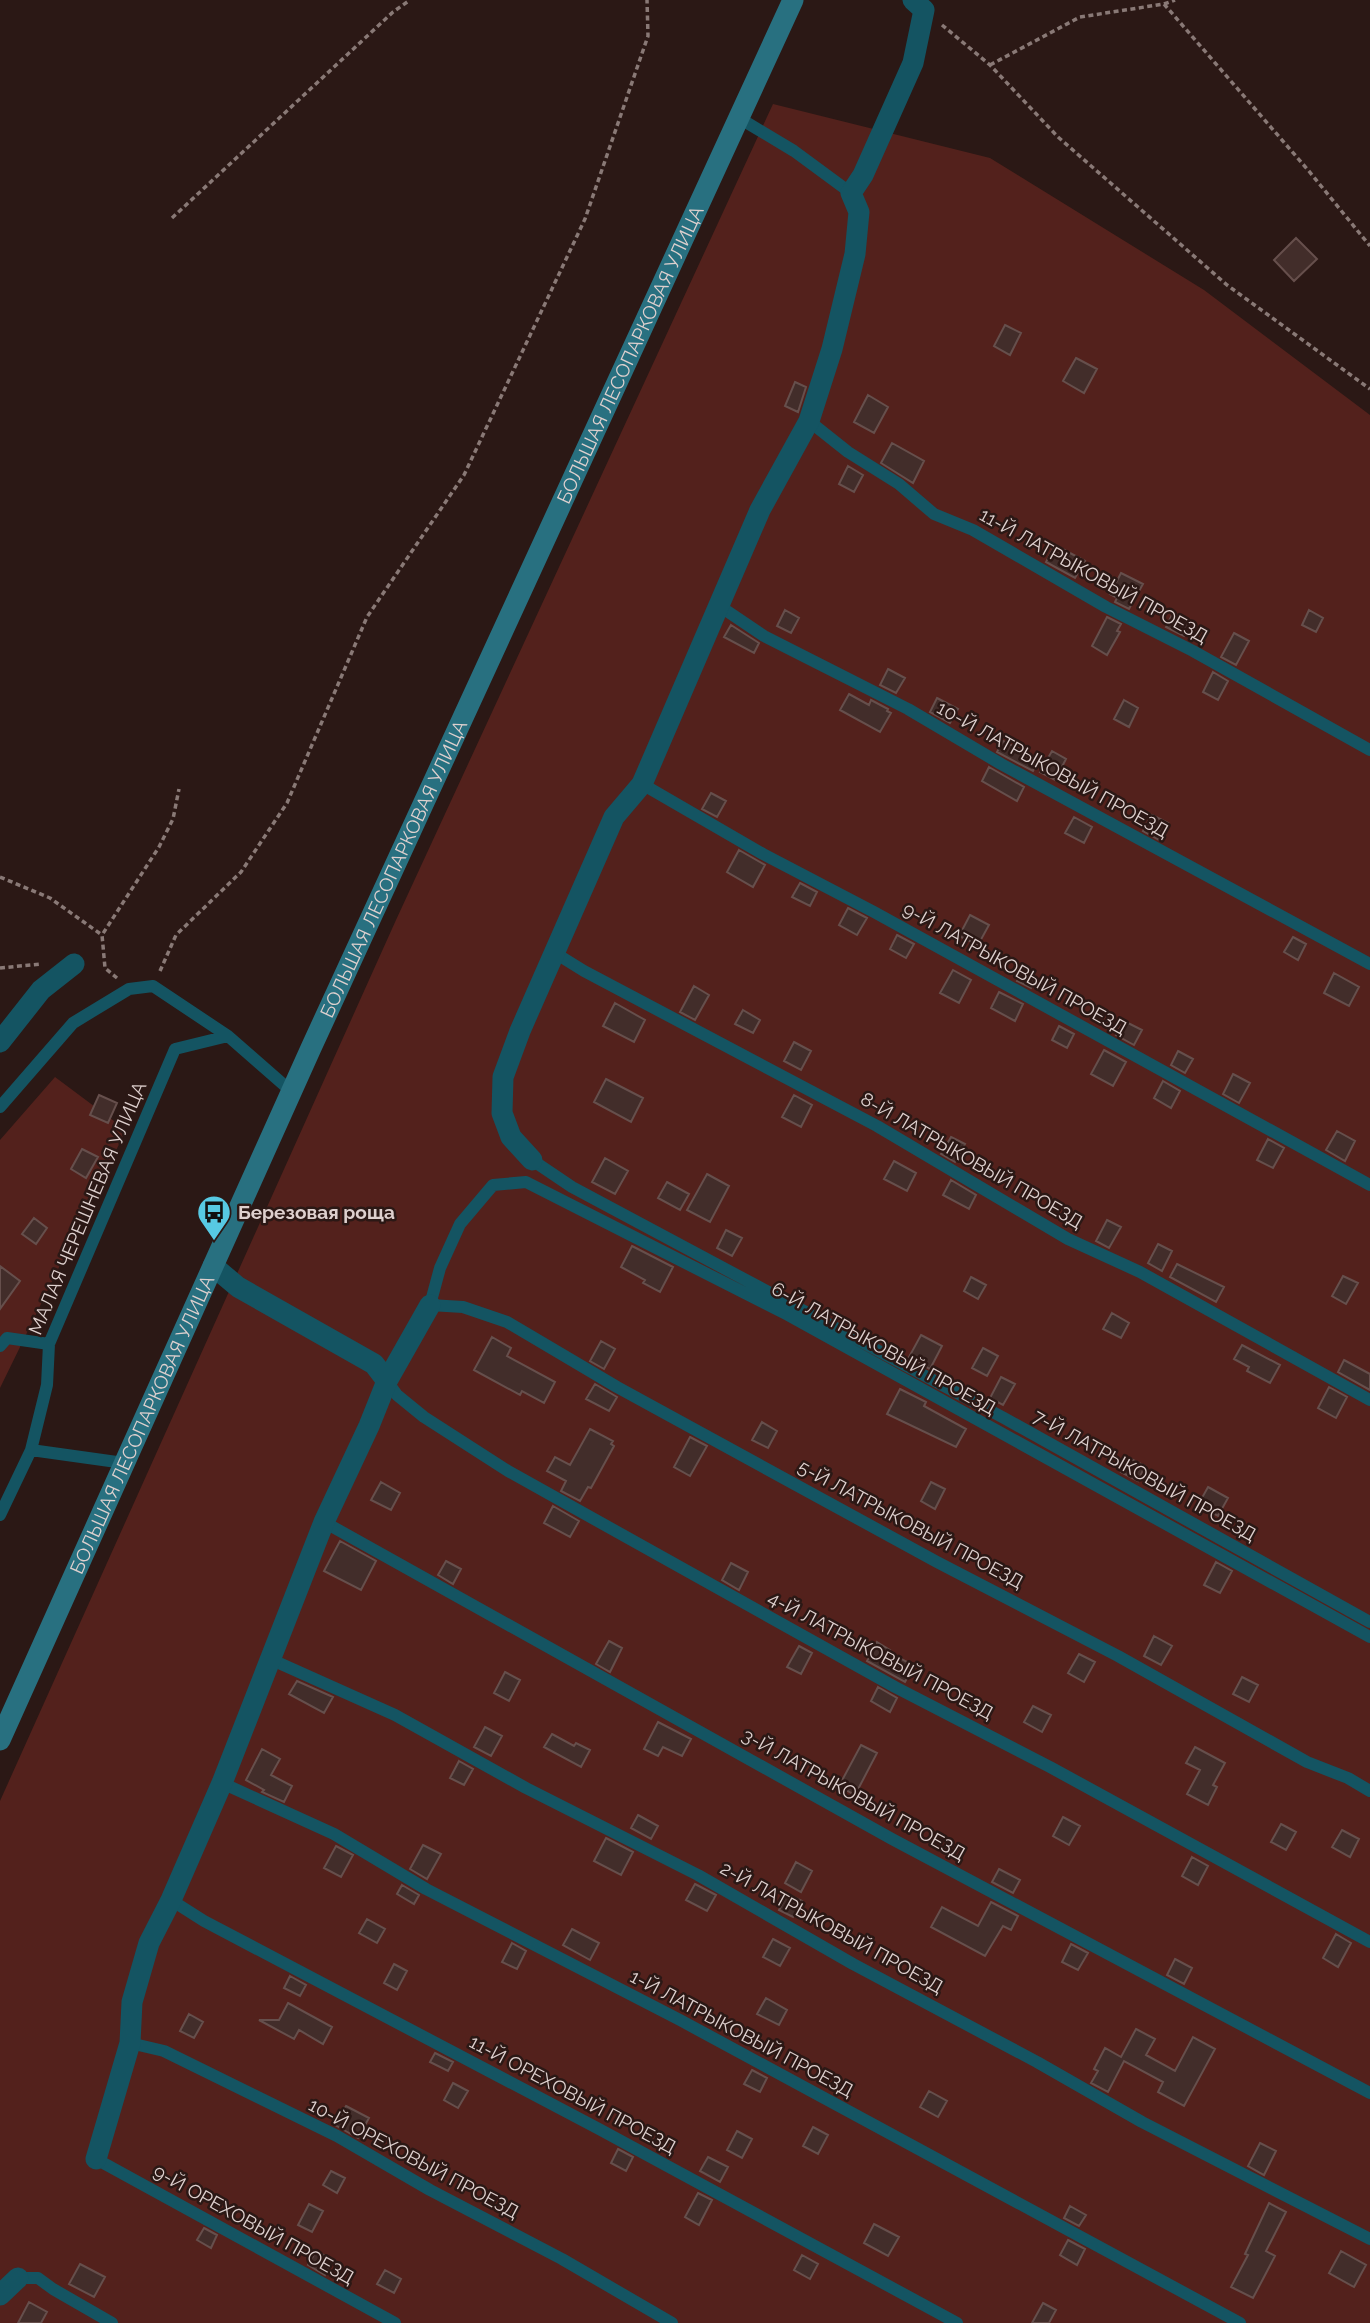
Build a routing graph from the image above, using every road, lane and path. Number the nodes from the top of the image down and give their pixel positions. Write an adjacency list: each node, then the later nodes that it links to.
1 (410, 0): 10 (path)
2 (647, 0): 23 (path)
3 (793, 0): 8 (main road, БОЛЬШАЯ ЛЕСОПАРКОВАЯ УЛИЦА)
4 (1175, 0): 5 (path)
5 (1164, 4): 7 (path); 11 (path)
6 (918, 5): 7 (path); 9 (street)
7 (989, 65): 12 (path)
8 (739, 118): 9 (lane); 27 (main road, БОЛЬШАЯ ЛЕСОПАРКОВАЯ УЛИЦА)
9 (852, 193): 13 (street)
10 (172, 218)
11 (1370, 246)
12 (1370, 389)
13 (809, 421): 14 (street); 15 (lane, 11-Й ЛАТРЫКОВЫЙ ПРОЕЗД)
14 (718, 605): 16 (street); 22 (lane, 10-Й ЛАТРЫКОВЫЙ ПРОЕЗД)
15 (1370, 750)
16 (642, 784): 20 (street); 30 (lane, 9-Й ЛАТРЫКОВЫЙ ПРОЕЗД)
17 (179, 789): 19 (path)
18 (0, 877): 19 (path)
19 (102, 935): 24 (path)
20 (555, 953): 29 (street); 36 (lane, 8-Й ЛАТРЫКОВЫЙ ПРОЕЗД)
21 (74, 964): 26 (street)
22 (1370, 964)
23 (153, 986): 24 (lane); 25 (lane)
24 (129, 989): 28 (lane)
25 (228, 1036): 27 (lane); 33 (lane, МАЛАЯ ЧЕРЕШНЕВАЯ УЛИЦА)
26 (0, 1042)
27 (292, 1091): 31 (main road, БОЛЬШАЯ ЛЕСОПАРКОВАЯ УЛИЦА)
28 (0, 1107)
29 (532, 1160): 41 (lane, 7-Й ЛАТРЫКОВЫЙ ПРОЕЗД)
30 (1370, 1185)
31 (213, 1266): 35 (street); 38 (main road, БОЛЬШАЯ ЛЕСОПАРКОВАЯ УЛИЦА)
32 (430, 1305): 35 (street); 42 (lane, 6-Й ЛАТРЫКОВЫЙ ПРОЕЗД); 46 (lane, 5-Й ЛАТРЫКОВЫЙ ПРОЕЗД)
33 (49, 1344): 34 (lane); 37 (lane, МАЛАЯ ЧЕРЕШНЕВАЯ УЛИЦА)
34 (0, 1346)
35 (387, 1381): 40 (street); 48 (lane, 4-Й ЛАТРЫКОВЫЙ ПРОЕЗД)
36 (1370, 1399)
37 (31, 1450): 38 (lane); 39 (lane, МАЛАЯ ЧЕРЕШНЕВАЯ УЛИЦА)
38 (124, 1463): 44 (main road, БОЛЬШАЯ ЛЕСОПАРКОВАЯ УЛИЦА)
39 (0, 1515)
40 (324, 1522): 43 (street); 50 (lane, 3-Й ЛАТРЫКОВЫЙ ПРОЕЗД)
41 (1370, 1622)
42 (1370, 1637)
43 (271, 1659): 45 (street); 52 (lane, 2-Й ЛАТРЫКОВЫЙ ПРОЕЗД)
44 (0, 1740)
45 (222, 1783): 47 (street); 59 (lane, 1-Й ЛАТРЫКОВЫЙ ПРОЕЗД)
46 (1370, 1791)
47 (171, 1900): 49 (street); 58 (lane, 11-Й ОРЕХОВЫЙ ПРОЕЗД)
48 (1370, 1942)
49 (130, 2043): 51 (street); 57 (lane, 10-Й ОРЕХОВЫЙ ПРОЕЗД)
50 (1370, 2093)
51 (96, 2159): 56 (lane, 9-Й ОРЕХОВЫЙ ПРОЕЗД)
52 (1370, 2239)
53 (18, 2278): 54 (street); 55 (lane)
54 (0, 2295)
55 (112, 2323)
56 (395, 2323)
57 (672, 2323)
58 (957, 2323)
59 (1240, 2323)

